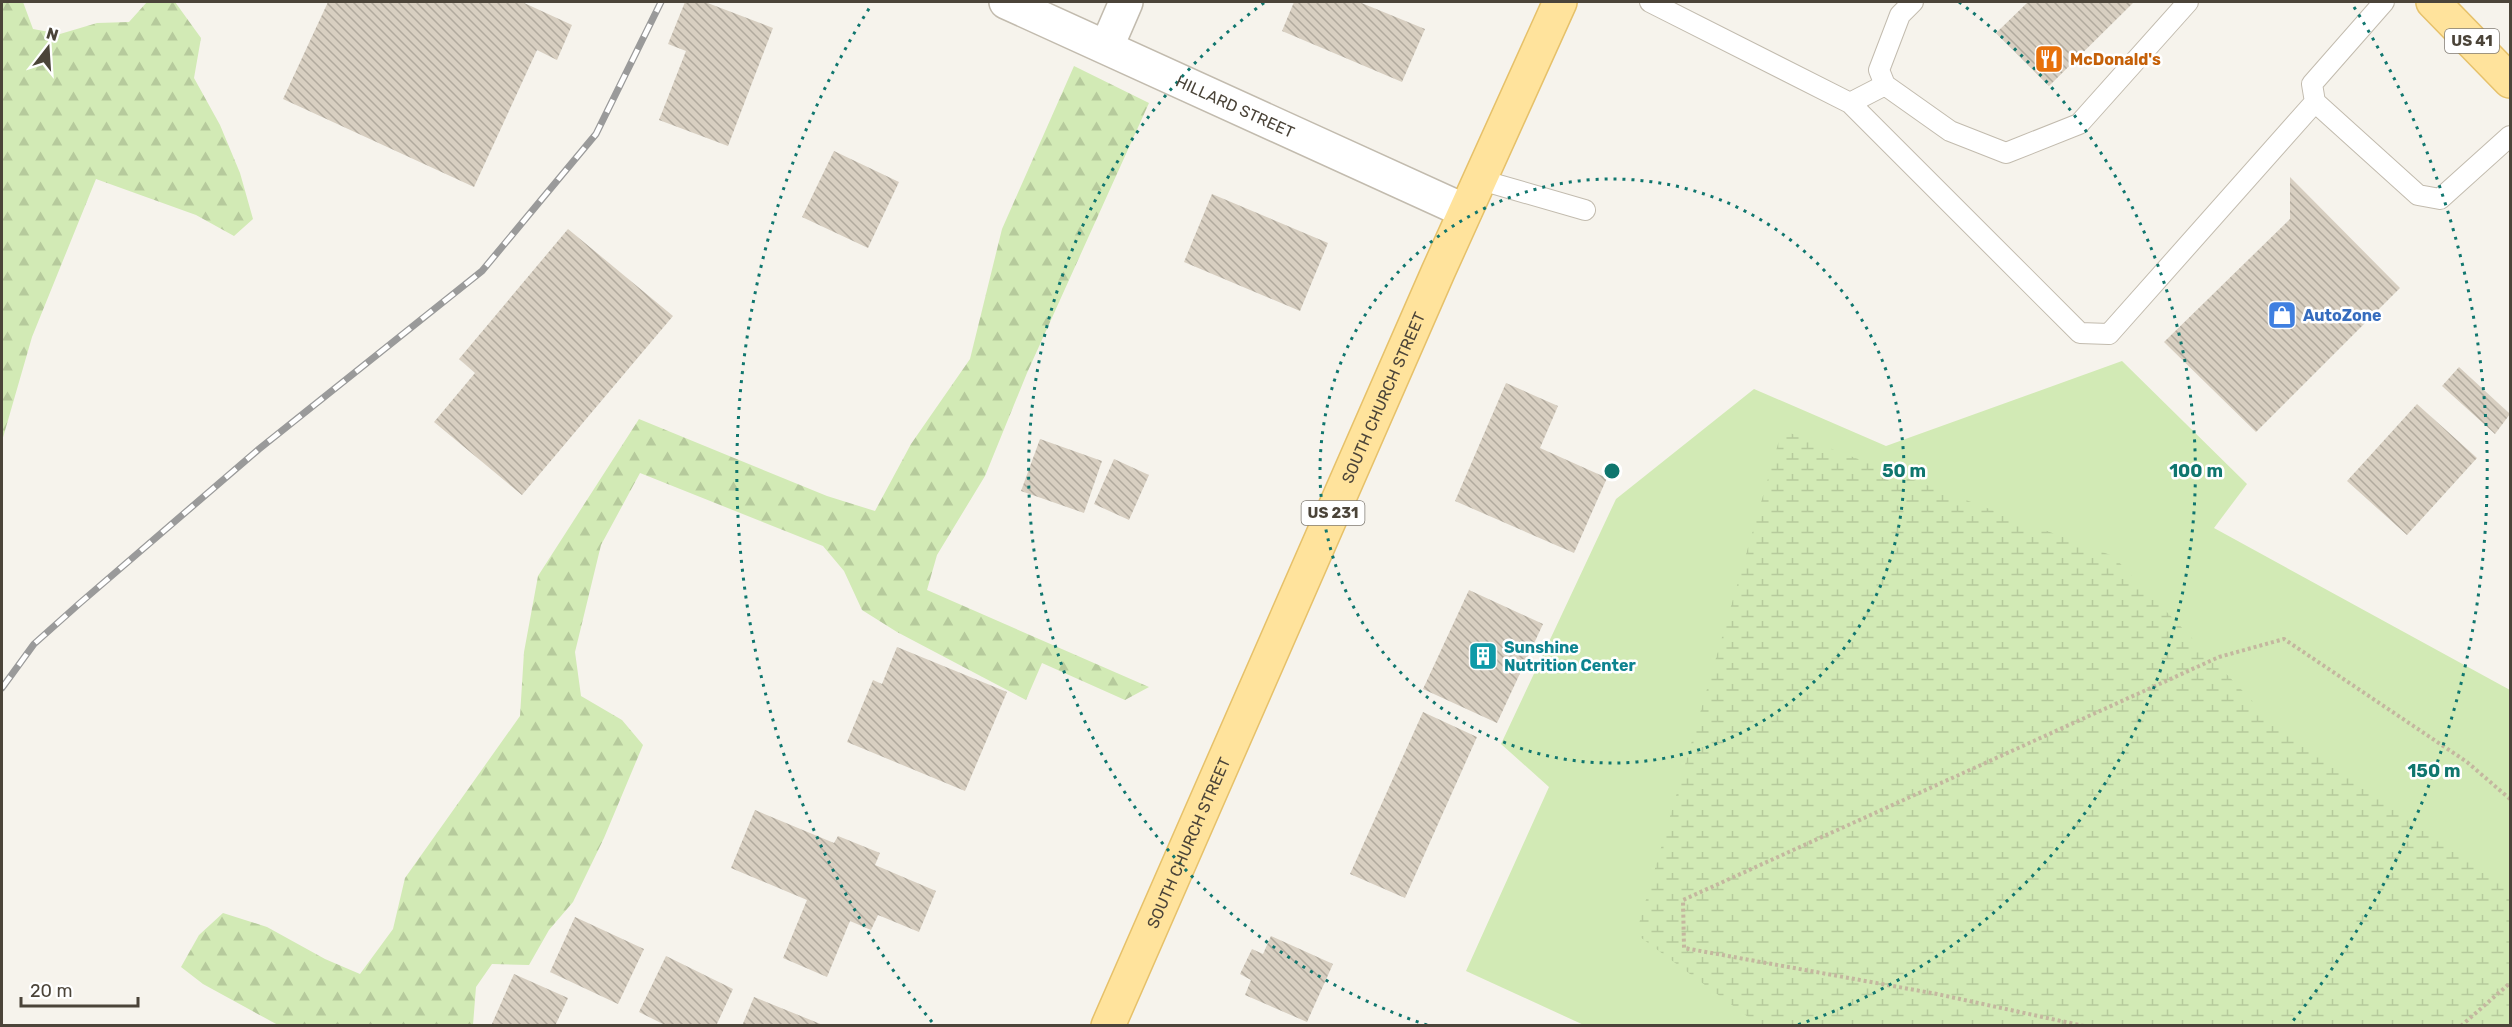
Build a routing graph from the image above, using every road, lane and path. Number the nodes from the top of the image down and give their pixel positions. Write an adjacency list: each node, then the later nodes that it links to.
1 (1006, 2): 9 (street, HILLARD STREET)
2 (1126, 2): 9 (street)
3 (1560, 2): 15 (main road, SOUTH CHURCH STREET / US 231)
4 (1650, 2): 13 (lane)
5 (1914, 2): 11 (lane)
6 (2188, 2): 11 (lane)
7 (2384, 2): 12 (lane)
8 (2433, 2): 10 (main road, US 41)
9 (1107, 46): 17 (street, HILLARD STREET)
10 (2511, 81)
11 (1885, 85): 13 (lane)
12 (2315, 102): 13 (lane); 14 (lane)
13 (1850, 103)
14 (2511, 136)
15 (1481, 180): 16 (lane); 17 (main road, SOUTH CHURCH STREET / US 231)
16 (1585, 210)
17 (1465, 211): 20 (main road, SOUTH CHURCH STREET / US 231)
18 (2511, 799): 21 (path)
19 (2511, 983): 22 (path)
20 (1108, 1026)
21 (2084, 1026)
22 (2461, 1026)

